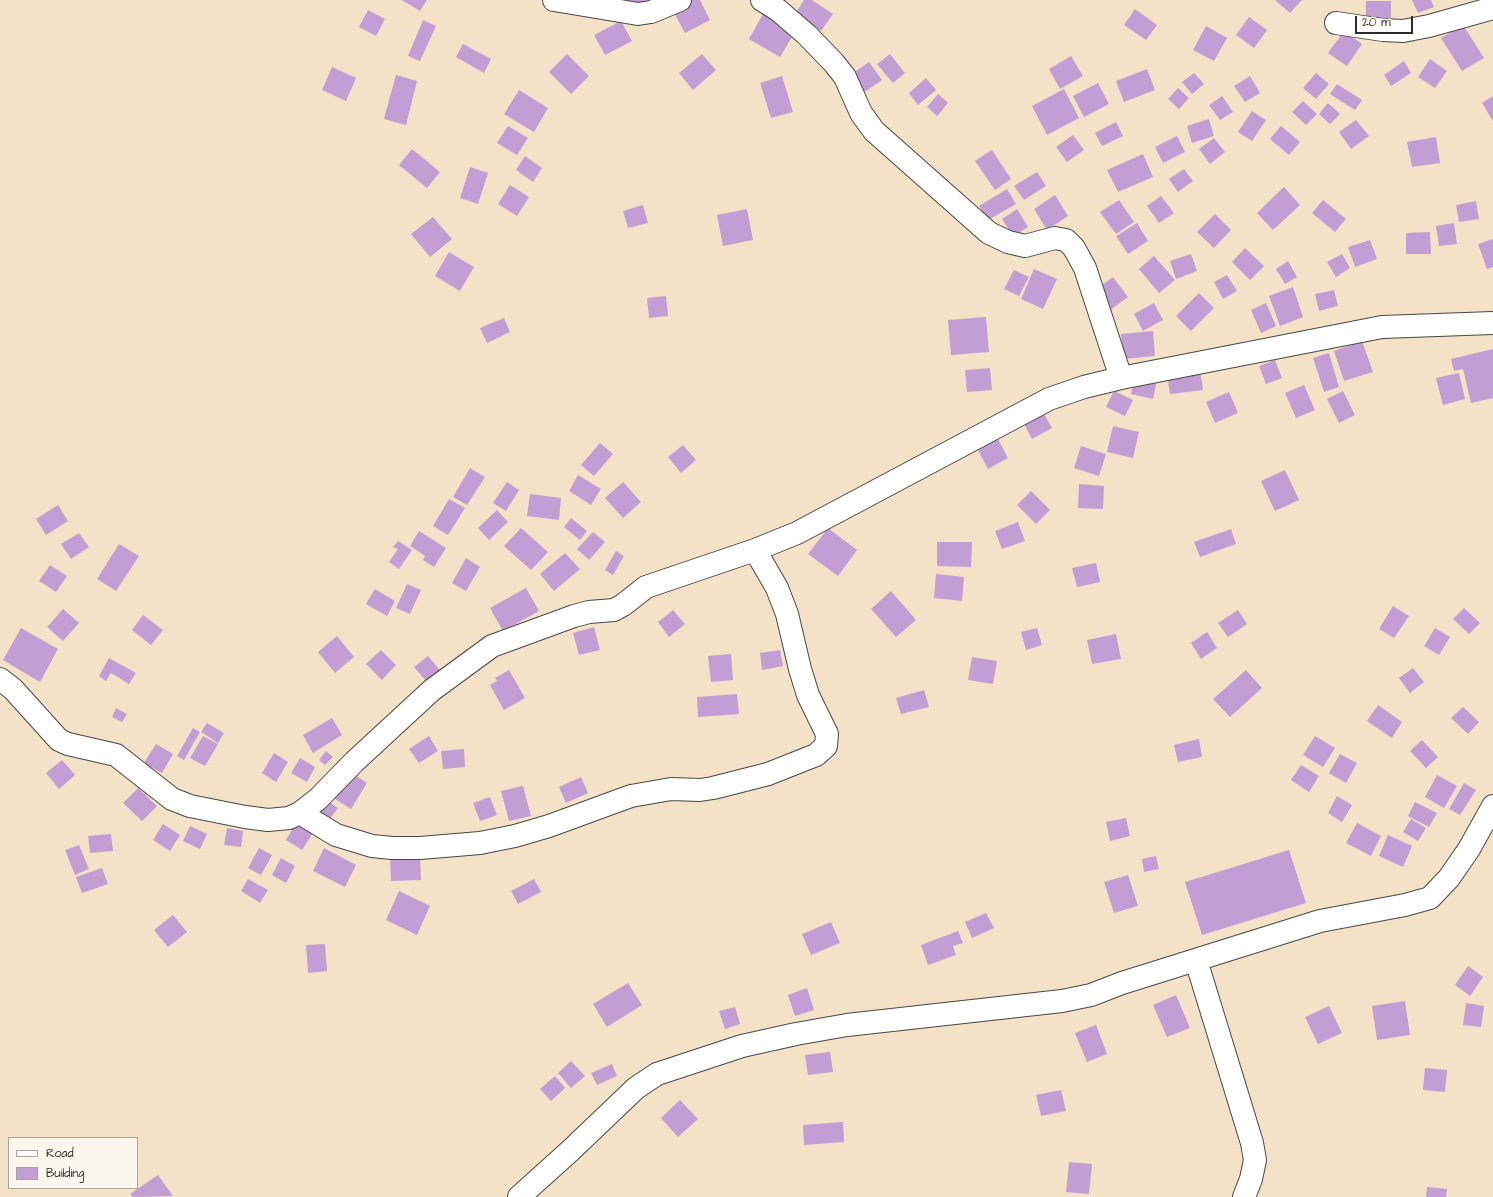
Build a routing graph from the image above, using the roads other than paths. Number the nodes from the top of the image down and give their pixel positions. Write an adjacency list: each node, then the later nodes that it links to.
1 (554, 0): 2 (street)
2 (680, 0)
3 (762, 0): 7 (street)
4 (1493, 8): 5 (street)
5 (1336, 23)
6 (1493, 323): 7 (street)
7 (1121, 378): 8 (street)
8 (755, 550): 11 (street); 11 (street)
9 (0, 680): 11 (street)
10 (1493, 806): 12 (street)
11 (300, 814)
12 (1196, 960): 13 (street); 14 (street)
13 (519, 1197)
14 (1244, 1197)

